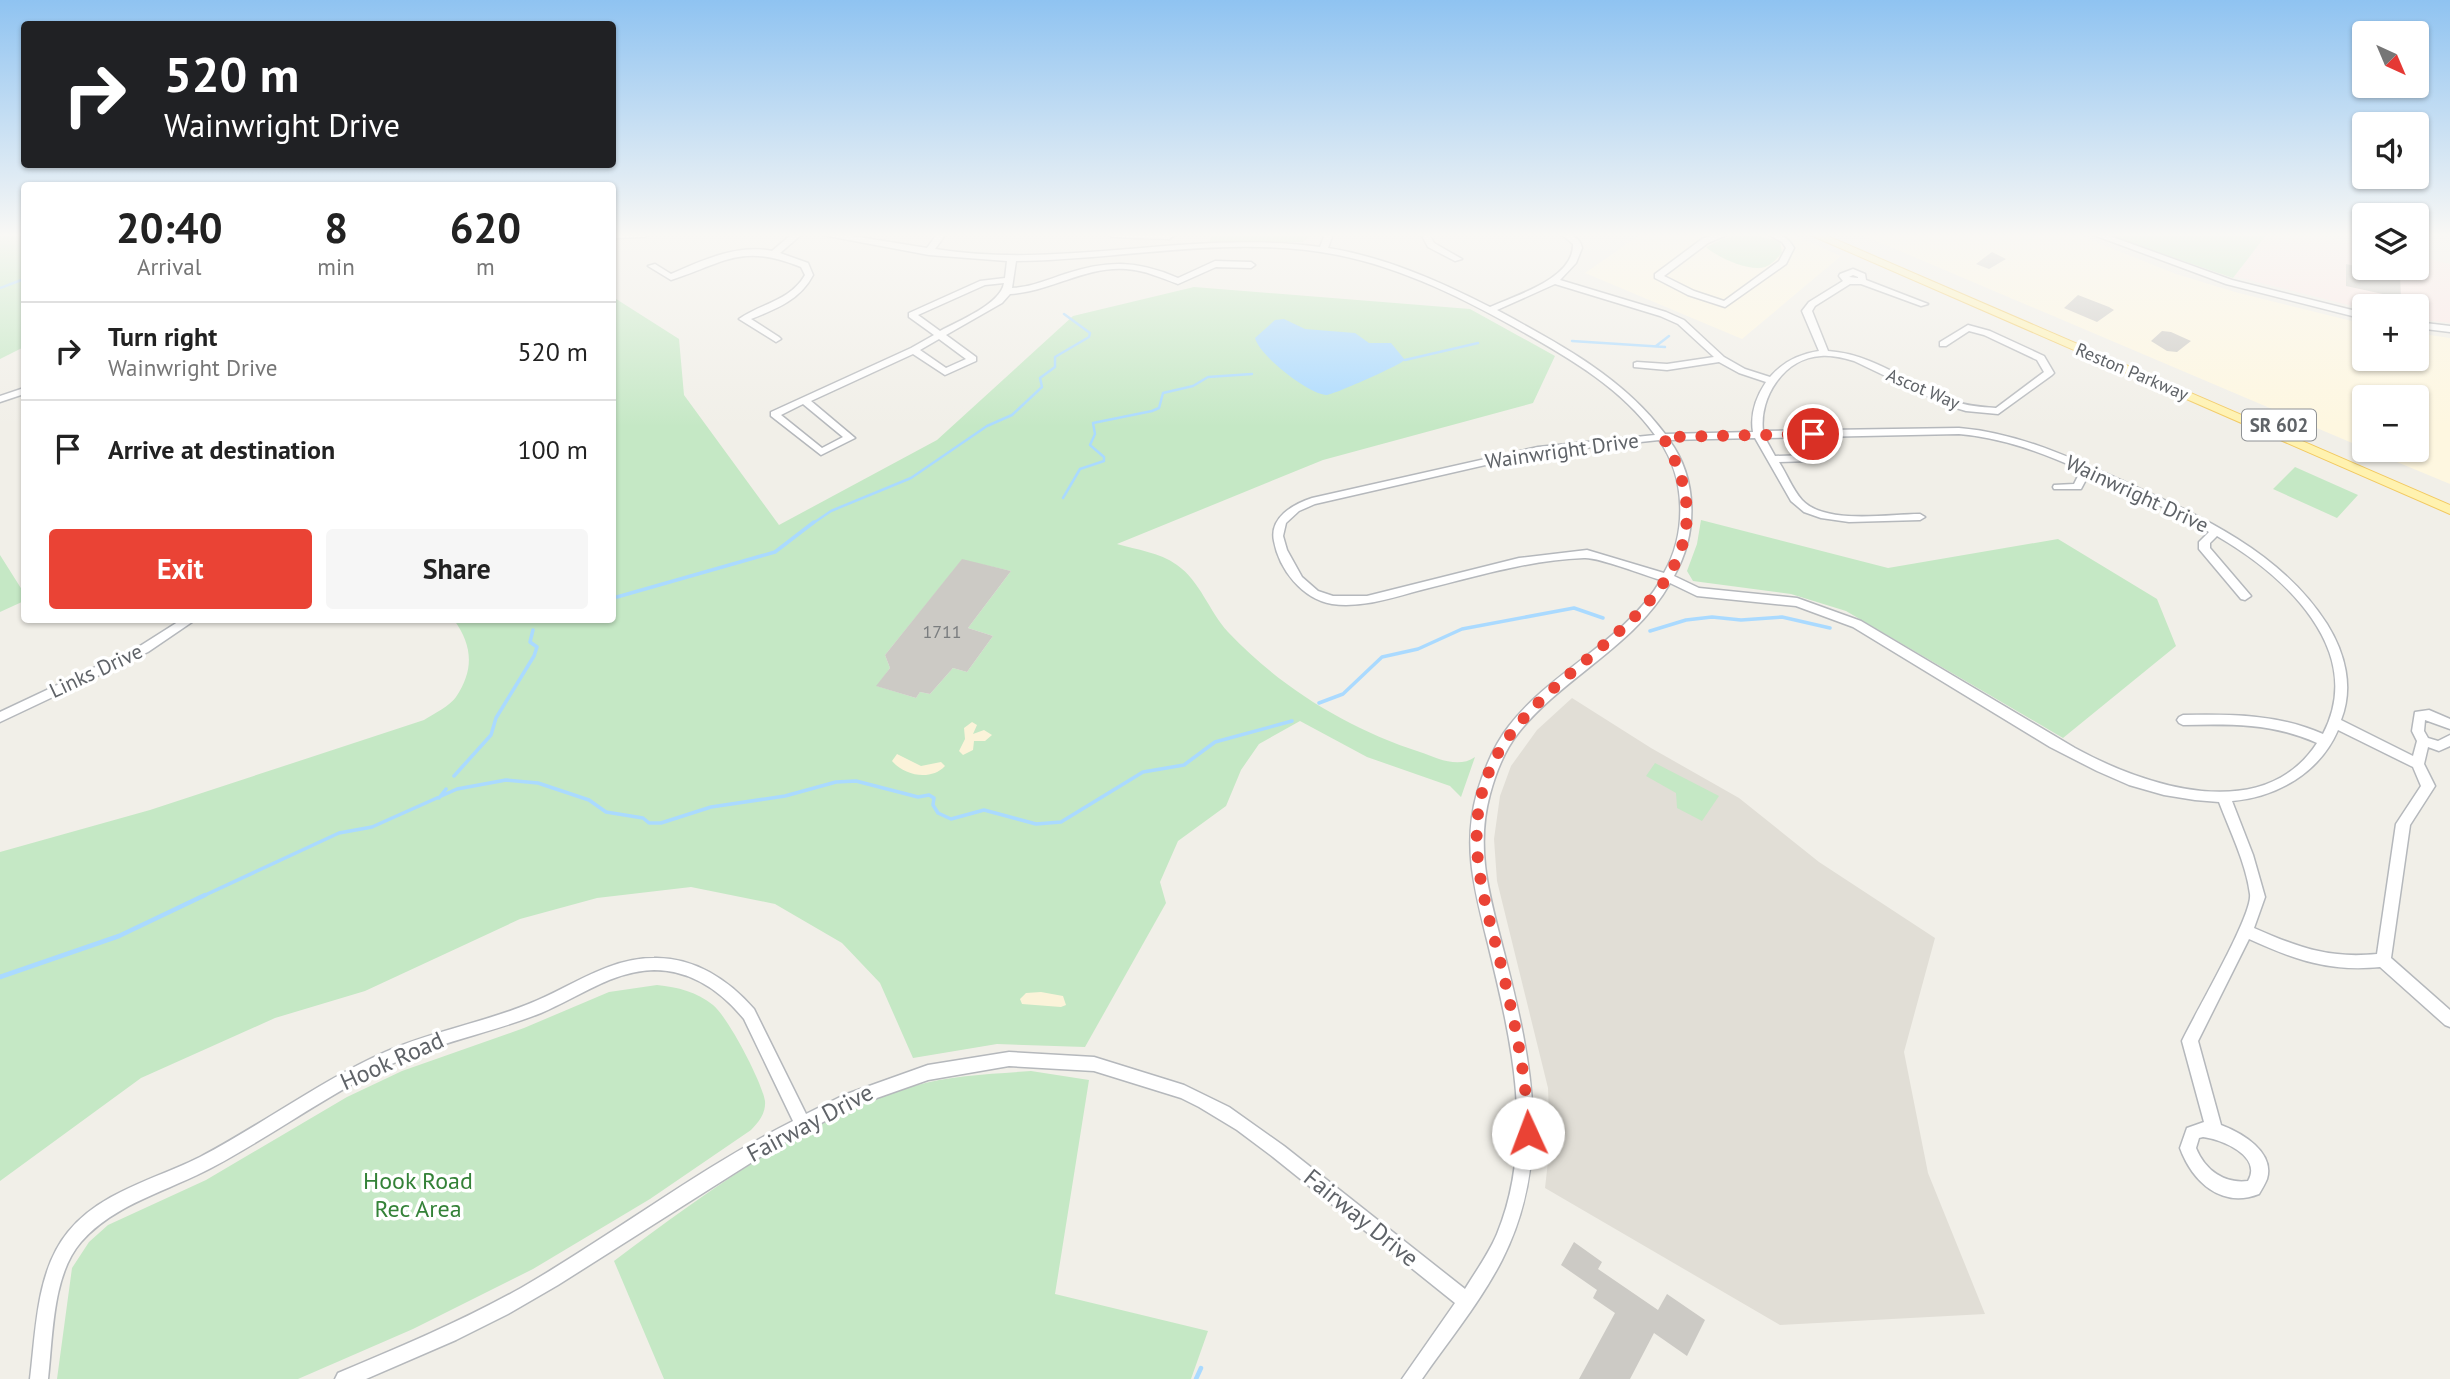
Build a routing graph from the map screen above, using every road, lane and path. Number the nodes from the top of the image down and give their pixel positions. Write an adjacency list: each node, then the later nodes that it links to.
1 (788, 298): 20 (street)
2 (949, 298): 19 (street)
3 (1001, 298): 19 (street)
4 (1466, 298): 15 (street)
5 (1516, 298): 15 (street)
6 (1612, 298): 24 (street)
7 (1704, 298): 8 (street)
8 (1735, 298)
9 (1821, 298): 23 (street)
10 (1909, 298): 14 (street)
11 (1962, 298): 37 (main road, Reston Parkway / SR 602)
12 (1984, 298): 36 (main road, Reston Parkway / SR 602)
13 (2294, 298): 16 (street)
14 (1924, 304)
15 (1490, 310): 31 (street)
16 (2352, 313)
17 (2429, 326): 18 (street)
18 (2450, 329)
19 (941, 336): 22 (street); 22 (street)
20 (776, 339)
21 (1944, 344): 23 (street, Ascot Way)
22 (914, 350): 29 (street)
23 (1824, 352): 26 (street)
24 (1721, 359): 25 (street); 26 (street)
25 (1637, 365)
26 (1772, 381): 30 (street)
27 (21, 392): 28 (street)
28 (0, 399)
29 (804, 400): 29 (street)
30 (1759, 435): 31 (street, Wainwright Drive); 33 (street); 34 (street, Wainwright Drive)
31 (1663, 437): 40 (street); 40 (street, Wainwright Drive)
32 (1811, 458): 33 (street)
33 (1772, 459): 38 (street)
34 (2087, 469): 35 (street); 39 (street, Wainwright Drive)
35 (2058, 487)
36 (2450, 499)
37 (2450, 510)
38 (1920, 517)
39 (2217, 531): 41 (street); 45 (street, Wainwright Drive)
40 (1668, 578): 51 (street, Wainwright Drive); 57 (street)
41 (2245, 596)
42 (184, 623): 43 (street, Links Drive)
43 (0, 717)
44 (2183, 720): 48 (street)
45 (2336, 723): 48 (street, Wainwright Drive); 50 (street)
46 (2450, 724): 49 (street)
47 (2450, 740): 49 (street)
48 (2326, 741): 51 (street, Wainwright Drive)
49 (2423, 741): 50 (street)
50 (2418, 764): 53 (street)
51 (2224, 797): 52 (street)
52 (2246, 931): 53 (street); 56 (street)
53 (2383, 960): 54 (street)
54 (2450, 1020)
55 (802, 1122): 57 (street, Fairway Drive); 58 (street, Hook Road); 59 (street, Fairway Drive)
56 (2214, 1129): 56 (street)
57 (1466, 1301): 60 (street)
58 (39, 1379)
59 (344, 1379)
60 (1411, 1379)

